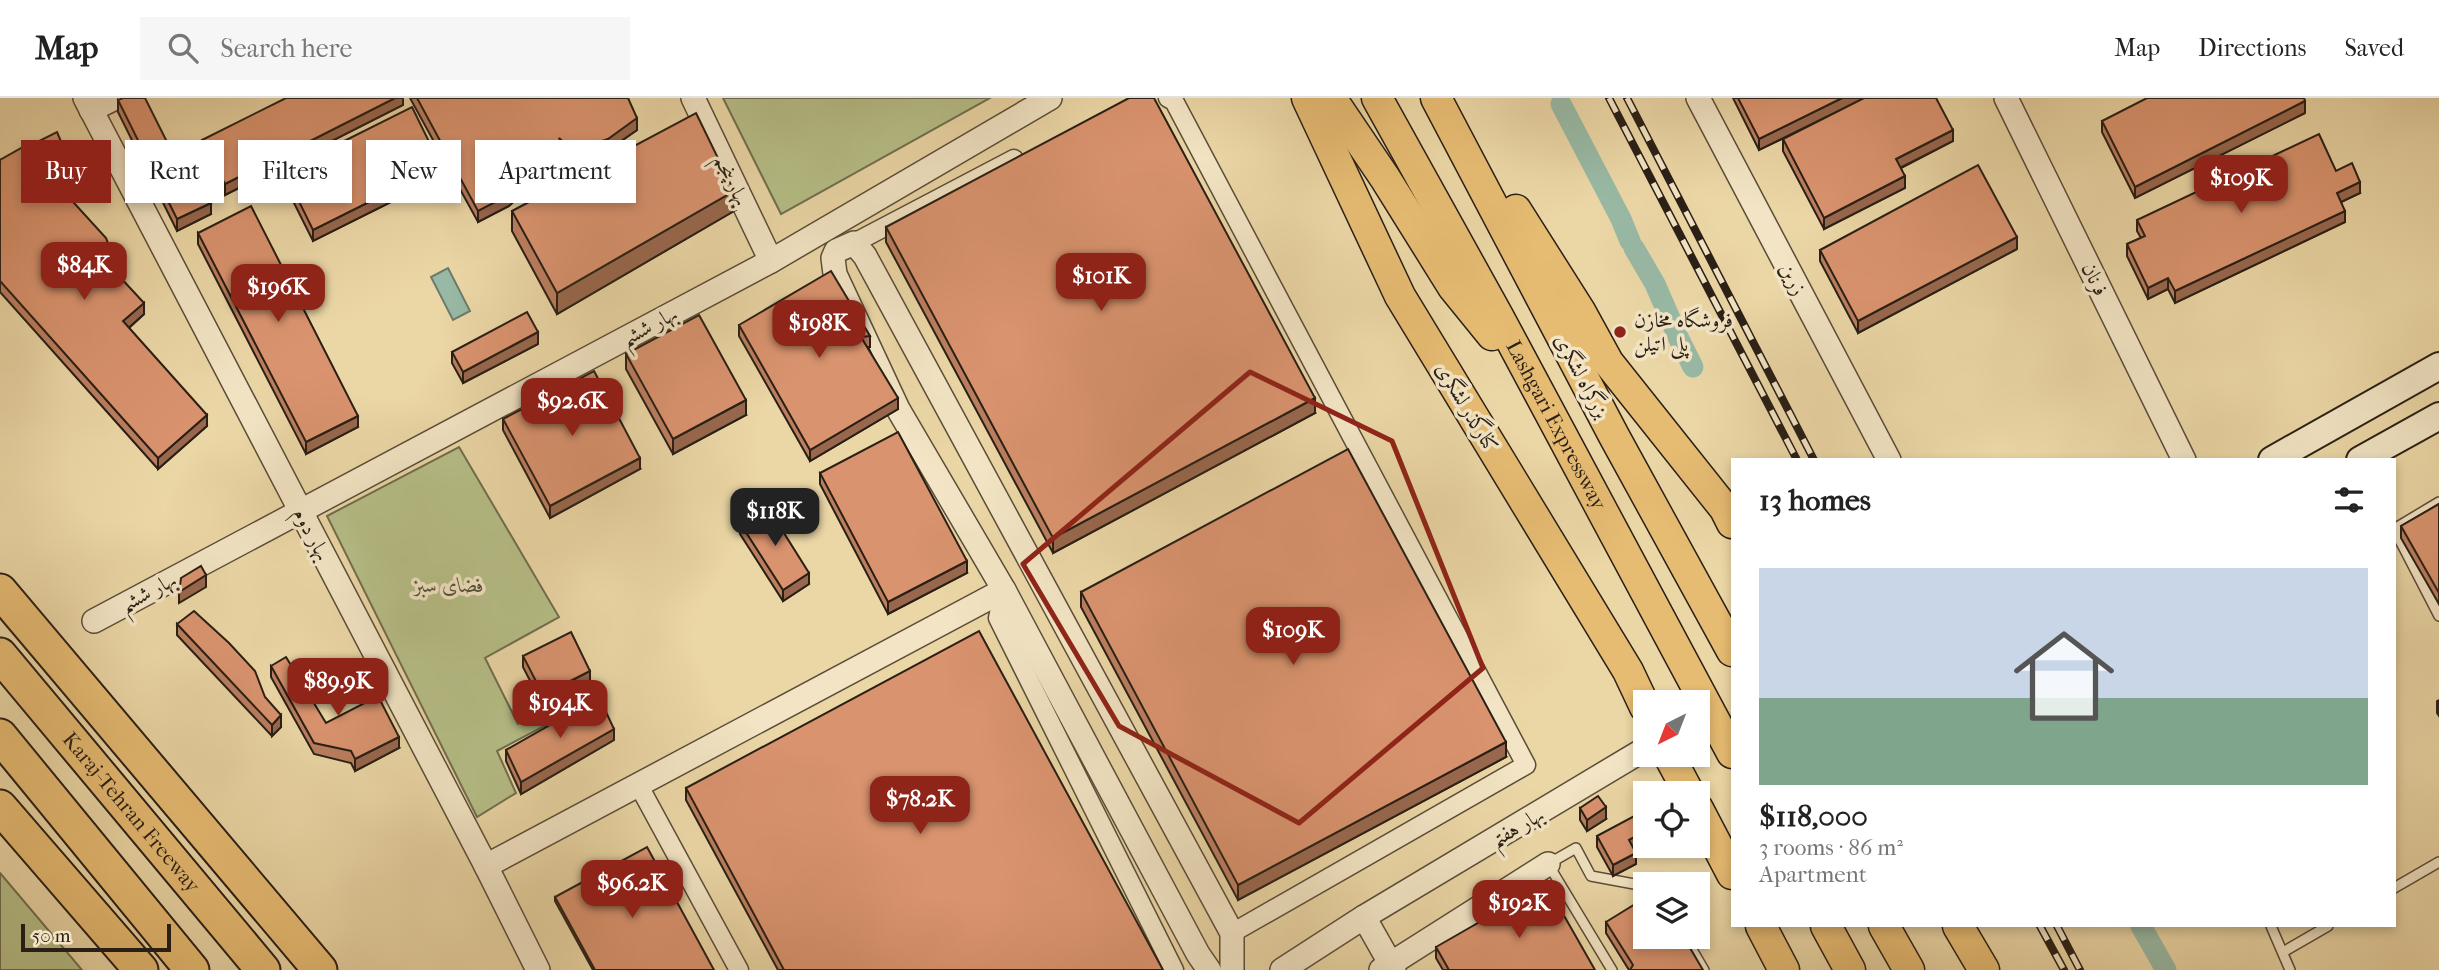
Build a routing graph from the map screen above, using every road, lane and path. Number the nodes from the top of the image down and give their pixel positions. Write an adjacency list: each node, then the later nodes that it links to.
1 (115, 98): 10 (street)
2 (693, 98): 14 (street, بهار پنجم)
3 (1049, 98): 14 (street, بهار ششم)
4 (1168, 98): 53 (street)
5 (1307, 98): 33 (main road, کنارگذر لشگری)
6 (1331, 98): 17 (main road)
7 (1377, 98): 17 (main road, Lashgari Expressway)
8 (1698, 98): 18 (street, زرین)
9 (2006, 98): 19 (street, فرنان)
10 (88, 104): 23 (street, بهار دوم)
11 (1443, 111): 24 (main road); 31 (main road, بزرگراه لشگری)
12 (1035, 148): 13 (street)
13 (853, 243): 27 (street); 53 (street)
14 (771, 261): 23 (street, بهار ششم)
15 (2439, 366): 20 (main road)
16 (2439, 416): 21 (main road)
17 (1553, 422): 35 (main road, Lashgari Expressway)
18 (1888, 458)
19 (2183, 458)
20 (2276, 458)
21 (2364, 458)
22 (2439, 502): 25 (lane)
23 (301, 512): 30 (street, بهار ششم); 42 (street, بهار دوم)
24 (1731, 521)
25 (2396, 528)
26 (2396, 533): 29 (lane)
27 (1004, 590): 37 (street); 63 (street); 64 (street)
28 (0, 591): 60 (highway)
29 (2439, 616)
30 (94, 621)
31 (1731, 649)
32 (0, 655): 59 (highway, Karaj-Tehran Freeway)
33 (1637, 690)
34 (0, 736): 58 (highway)
35 (1731, 751)
36 (1633, 756): 46 (street, بهار هفتم)
37 (639, 786): 42 (street); 62 (street)
38 (0, 807): 57 (highway)
39 (1710, 832): 43 (main road)
40 (2439, 862): 45 (lane)
41 (1548, 864): 44 (lane); 56 (street); 67 (lane)
42 (486, 866): 61 (street, بهار دوم)
43 (1731, 872)
44 (1633, 884)
45 (2396, 887)
46 (1364, 917): 56 (street); 66 (street, بهار هفتم)
47 (1761, 927): 69 (main road)
48 (1827, 927): 70 (main road)
49 (1885, 927): 71 (main road)
50 (1959, 927): 72 (main road)
51 (2272, 927): 55 (lane)
52 (2326, 927): 55 (lane)
53 (1232, 933): 65 (street)
54 (1692, 949): 68 (lane)
55 (2283, 952): 73 (lane)
56 (1389, 968)
57 (141, 970)
58 (192, 970)
59 (263, 970)
60 (320, 970)
61 (538, 970)
62 (739, 970)
63 (1174, 970)
64 (1209, 970)
65 (1232, 970)
66 (1282, 970)
67 (1612, 970)
68 (1704, 970)
69 (1784, 970)
70 (1850, 970)
71 (1909, 970)
72 (1984, 970)
73 (2290, 970)

